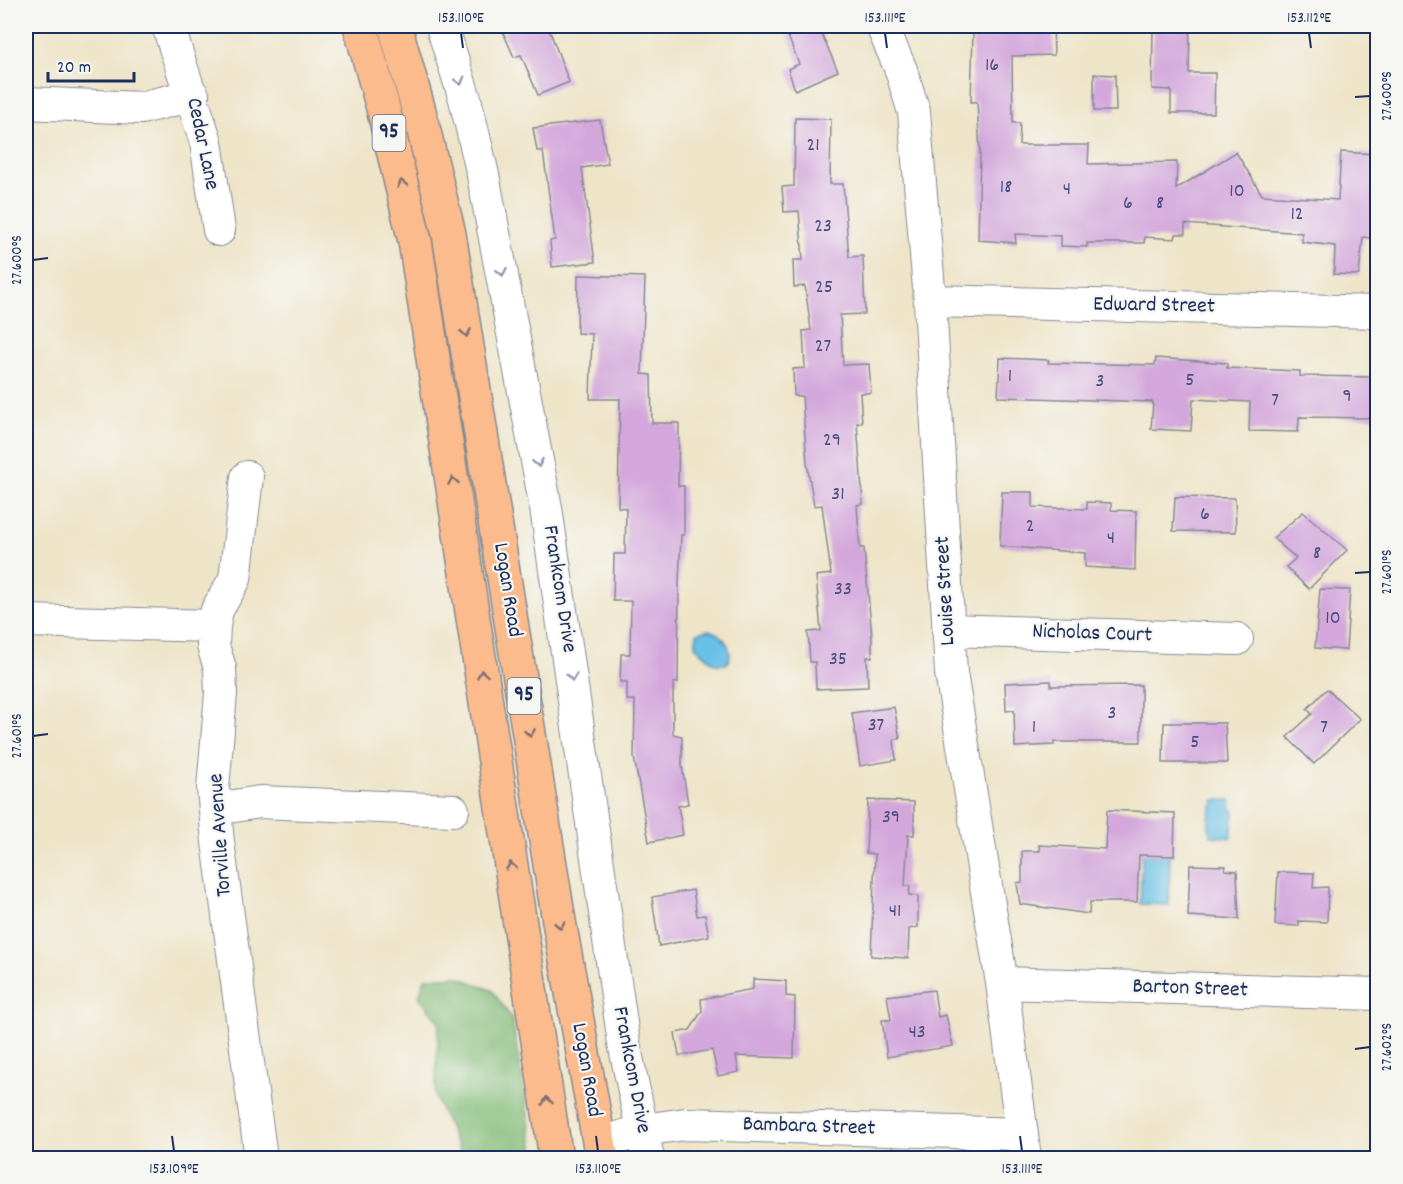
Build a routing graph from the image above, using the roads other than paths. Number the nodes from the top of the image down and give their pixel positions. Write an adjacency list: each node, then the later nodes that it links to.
1 (168, 26): 6 (street, Cedar Lane)
2 (360, 26): 24 (main road, Logan Road / 95, one-way to 2)
3 (395, 26): 22 (main road, Logan Road / 95, one-way to 22)
4 (442, 26): 20 (street, Frankcom Drive, one-way to 20)
5 (882, 26): 9 (street, Louise Street)
6 (193, 95): 7 (street); 8 (street, Cedar Lane)
7 (26, 103)
8 (219, 230)
9 (930, 301): 10 (street, Edward Street); 14 (street, Louise Street)
10 (1377, 312)
11 (247, 477): 13 (street)
12 (26, 621): 13 (street)
13 (214, 626): 16 (street, Torville Avenue)
14 (948, 630): 15 (street, Nicholas Court); 18 (street, Louise Street)
15 (1237, 639)
16 (215, 809): 17 (street); 23 (street, Torville Avenue)
17 (453, 810)
18 (1002, 983): 19 (street, Barton Street); 21 (street, Louise Street)
19 (1377, 994)
20 (645, 1144): 21 (street, Bambara Street); 22 (street, Bambara Street)
21 (1023, 1146)
22 (601, 1151)
23 (261, 1158)
24 (556, 1158)

